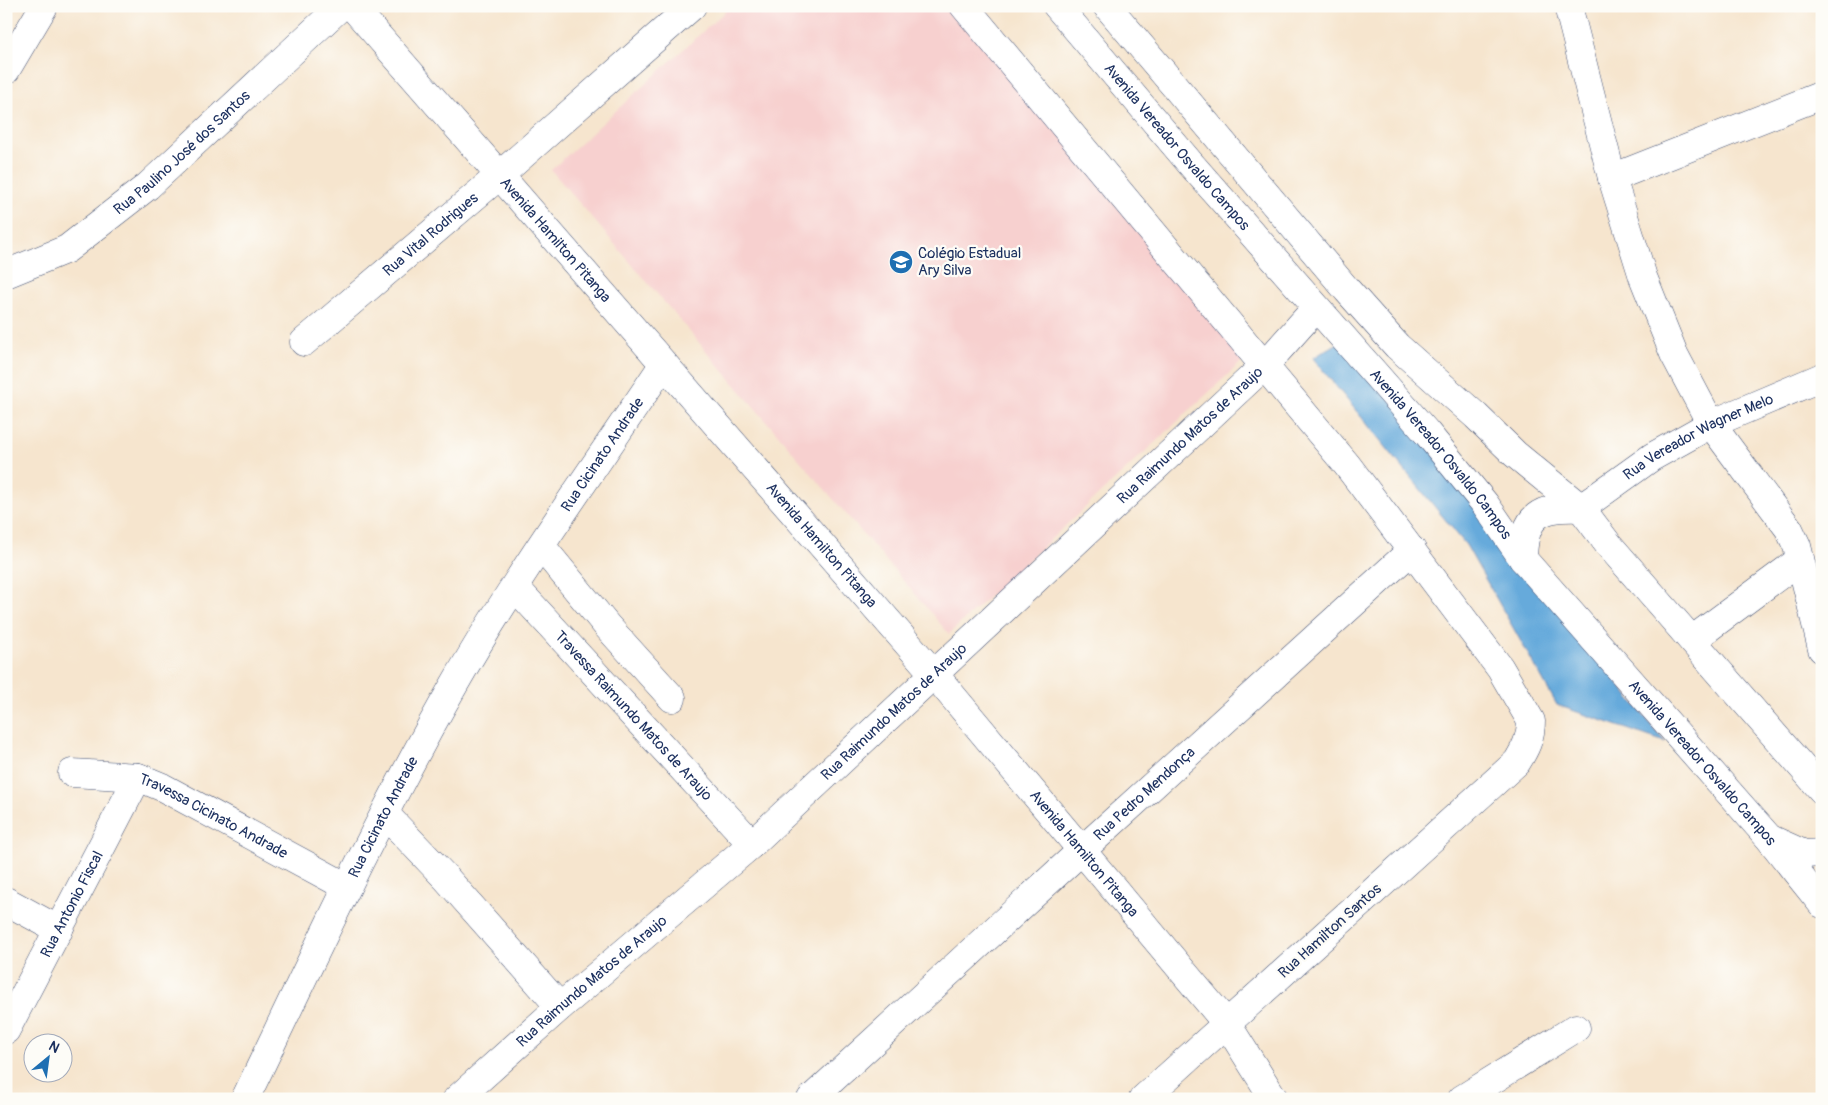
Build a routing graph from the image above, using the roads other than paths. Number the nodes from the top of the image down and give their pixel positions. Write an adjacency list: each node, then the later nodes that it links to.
1 (44, 6): 9 (street)
2 (342, 6): 13 (street, Rua Paulino José dos Santos)
3 (352, 6): 11 (street, Avenida Hamilton Pitanga)
4 (692, 6): 11 (street, Rua Vital Rodrigues)
5 (964, 6): 17 (street)
6 (1057, 6): 14 (street, Avenida Vereador Osvaldo Campos)
7 (1107, 6): 20 (street)
8 (1568, 6): 12 (street)
9 (6, 70)
10 (1822, 95): 12 (street)
11 (500, 175): 15 (street, Rua Vital Rodrigues); 16 (street, Avenida Hamilton Pitanga)
12 (1612, 178): 19 (street)
13 (6, 274)
14 (1316, 308): 17 (street, Rua Raimundo Matos de Araujo); 23 (street, Avenida Vereador Osvaldo Campos)
15 (304, 342)
16 (663, 365): 21 (street, Rua Cicinato Andrade); 28 (street, Avenida Hamilton Pitanga)
17 (1264, 366): 22 (street); 28 (street, Rua Raimundo Matos de Araujo)
18 (1822, 378): 19 (street, Rua Vereador Wagner Melo)
19 (1711, 424): 20 (street, Rua Vereador Wagner Melo); 24 (street)
20 (1581, 508): 23 (street); 26 (street)
21 (542, 547): 25 (street, Rua Cicinato Andrade); 29 (street)
22 (1412, 550): 36 (street, Rua Pedro Mendonça); 43 (street, Rua Hamilton Santos)
23 (1523, 559): 34 (street, Avenida Vereador Osvaldo Campos)
24 (1800, 560): 26 (street); 27 (street)
25 (515, 587): 33 (street, Rua Cicinato Andrade); 35 (street, Travessa Raimundo Matos de Araujo)
26 (1692, 640): 32 (street)
27 (1822, 649)
28 (934, 674): 35 (street, Rua Raimundo Matos de Araujo); 36 (street, Avenida Hamilton Pitanga)
29 (672, 698)
30 (72, 773): 31 (street, Travessa Cicinato Andrade)
31 (138, 777): 38 (street, Travessa Cicinato Andrade); 41 (street, Rua Antonio Fiscal)
32 (1822, 790)
33 (385, 814): 38 (street, Rua Cicinato Andrade); 42 (street)
34 (1769, 838): 37 (street); 40 (street, Avenida Vereador Osvaldo Campos)
35 (752, 844): 42 (street, Rua Raimundo Matos de Araujo)
36 (1081, 850): 43 (street, Avenida Hamilton Pitanga); 48 (street, Rua Pedro Mendonça)
37 (1822, 853)
38 (347, 887): 46 (street, Rua Cicinato Andrade)
39 (6, 901): 41 (street)
40 (1822, 904)
41 (59, 930): 45 (street, Rua Antonio Fiscal)
42 (560, 1007): 47 (street, Rua Raimundo Matos de Araujo)
43 (1227, 1024): 49 (street, Rua Hamilton Santos); 50 (street, Avenida Hamilton Pitanga)
44 (1576, 1028): 51 (street)
45 (6, 1030)
46 (245, 1099)
47 (457, 1099)
48 (811, 1099)
49 (1143, 1099)
50 (1274, 1099)
51 (1462, 1099)

